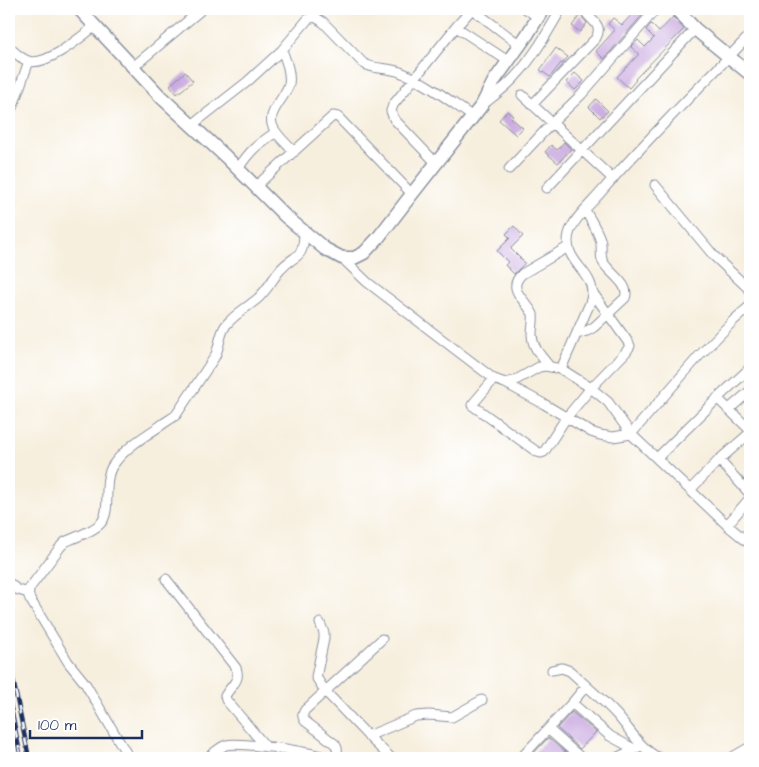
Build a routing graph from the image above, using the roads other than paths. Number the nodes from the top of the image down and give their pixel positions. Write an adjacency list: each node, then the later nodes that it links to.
1 (80, 9): 10 (street)
2 (202, 9): 21 (street)
3 (472, 9): 11 (street); 15 (street)
4 (526, 9): 9 (street)
5 (561, 9): 13 (street)
6 (584, 9): 26 (street)
7 (656, 9): 29 (street)
8 (676, 9): 12 (street)
9 (537, 18): 13 (street); 15 (street)
10 (95, 26): 19 (street); 21 (street)
11 (456, 27): 20 (street); 23 (street)
12 (695, 29): 18 (street); 32 (street)
13 (546, 35): 25 (street)
14 (750, 35): 18 (street)
15 (520, 45): 20 (street)
16 (9, 47): 19 (street)
17 (282, 50): 23 (street); 30 (street); 31 (street)
18 (729, 57): 22 (street); 37 (street)
19 (29, 61): 27 (street)
20 (508, 62): 25 (street)
21 (133, 67): 30 (street)
22 (750, 74)
23 (415, 78): 28 (street); 34 (street)
24 (522, 95): 26 (street)
25 (482, 105): 28 (street)
26 (532, 105): 29 (street)
27 (9, 110)
28 (473, 117): 34 (street)
29 (552, 123): 32 (street); 36 (street)
30 (192, 125): 35 (street)
31 (276, 132): 33 (street); 35 (street)
32 (583, 150): 37 (street); 40 (street)
33 (294, 152): 39 (street); 41 (street)
34 (436, 163): 41 (street)
35 (238, 169): 39 (street)
36 (509, 170)
37 (613, 179): 42 (street)
38 (655, 185): 46 (street)
39 (255, 187): 43 (street)
40 (548, 188)
41 (412, 194): 45 (street)
42 (585, 210): 44 (street); 49 (street)
43 (304, 233): 45 (street); 72 (street)
44 (568, 247): 47 (street); 51 (street)
45 (342, 258): 54 (street)
46 (750, 290)
47 (592, 293): 49 (street); 50 (street)
48 (750, 306): 62 (street)
49 (608, 314): 50 (street); 56 (street)
50 (577, 334): 53 (street)
51 (550, 367): 53 (street); 55 (street)
52 (750, 368): 58 (street)
53 (561, 369): 56 (street)
54 (494, 379): 55 (street); 60 (street)
55 (505, 383): 60 (street)
56 (590, 388): 60 (street); 62 (street)
57 (750, 391): 59 (street)
58 (717, 398): 59 (street); 63 (street)
59 (728, 410): 61 (street)
60 (566, 418): 62 (street)
61 (750, 432): 64 (street)
62 (631, 434): 63 (street)
63 (657, 458): 65 (street)
64 (720, 460): 65 (street); 66 (street)
65 (690, 490): 68 (street)
66 (750, 494)
67 (750, 498): 68 (street)
68 (728, 525): 69 (street)
69 (750, 544)
70 (166, 579): 82 (street)
71 (9, 583): 72 (street)
72 (28, 592): 85 (street)
73 (320, 623): 77 (street)
74 (382, 638): 77 (street)
75 (552, 670): 76 (street)
76 (586, 686): 79 (street); 84 (street)
77 (326, 691): 81 (street); 88 (street)
78 (482, 700): 81 (street)
79 (572, 703): 80 (street); 84 (street)
80 (548, 729): 90 (street); 91 (street)
81 (368, 736): 89 (street)
82 (266, 746): 86 (street); 87 (street)
83 (750, 747): 94 (street)
84 (638, 748): 92 (street); 93 (street)
85 (129, 758)
86 (207, 758)
87 (330, 758)
88 (338, 758)
89 (391, 758)
90 (523, 758)
91 (581, 758)
92 (616, 758)
93 (659, 758)
94 (731, 758)

